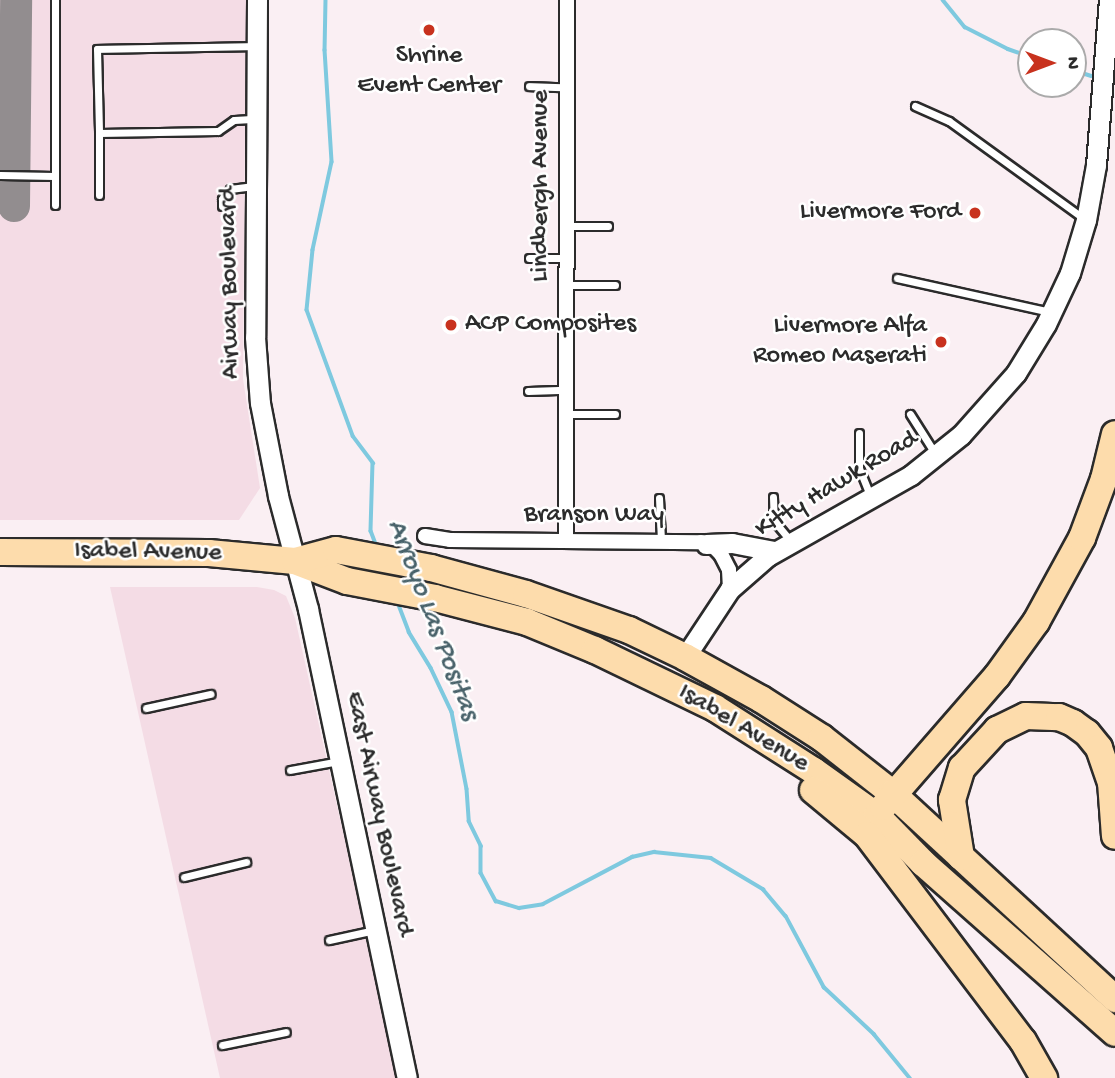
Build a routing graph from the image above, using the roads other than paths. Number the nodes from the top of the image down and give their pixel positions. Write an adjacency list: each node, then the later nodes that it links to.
1 (55, 0): 12 (lane)
2 (257, 0): 5 (main road, Airway Boulevard)
3 (567, 0): 7 (street, Lindbergh Avenue)
4 (1108, 0): 17 (main road, Kitty Hawk Road)
5 (256, 46): 9 (main road, Airway Boulevard); 10 (lane)
6 (529, 86): 7 (lane)
7 (567, 87): 18 (street, Lindbergh Avenue)
8 (915, 106): 17 (lane)
9 (256, 120): 10 (lane); 13 (main road, Airway Boulevard)
10 (99, 133): 14 (lane)
11 (0, 175): 12 (lane)
12 (54, 176): 15 (lane)
13 (256, 186): 16 (lane); 43 (main road, Airway Boulevard)
14 (99, 195)
15 (55, 205)
16 (222, 206)
17 (1086, 220): 25 (main road, Kitty Hawk Road)
18 (567, 226): 19 (lane); 21 (street, Lindbergh Avenue)
19 (608, 226)
20 (528, 258): 21 (lane)
21 (567, 258): 23 (street, Lindbergh Avenue)
22 (897, 278): 25 (lane)
23 (567, 285): 24 (lane); 26 (street, Lindbergh Avenue)
24 (615, 285)
25 (1052, 312): 33 (main road, Kitty Hawk Road)
26 (567, 390): 27 (lane); 28 (street, Lindbergh Avenue)
27 (528, 391)
28 (566, 414): 29 (lane); 38 (street, Lindbergh Avenue)
29 (615, 414)
30 (910, 414): 33 (lane)
31 (859, 433): 36 (lane)
32 (1115, 434): 51 (highway)
33 (936, 456): 36 (main road, Kitty Hawk Road)
34 (773, 496): 41 (lane)
35 (659, 498): 39 (lane)
36 (872, 498): 41 (main road, Kitty Hawk Road)
37 (425, 536): 38 (street, Branson Way)
38 (566, 540): 39 (street, Branson Way)
39 (662, 541): 40 (street, Branson Way)
40 (706, 544): 41 (main road); 44 (street)
41 (783, 546): 44 (main road, Kitty Hawk Road)
42 (0, 552): 43 (highway, Isabel Avenue)
43 (295, 561): 45 (highway, Isabel Avenue); 48 (highway, Isabel Avenue); 49 (main road, East Airway Boulevard)
44 (730, 589): 45 (main road, Kitty Hawk Road)
45 (685, 657): 51 (highway, Isabel Avenue)
46 (209, 695): 47 (lane)
47 (146, 708)
48 (748, 729): 52 (highway, Isabel Avenue); 64 (highway)
49 (340, 761): 50 (lane); 57 (main road, East Airway Boulevard)
50 (290, 770)
51 (892, 793): 52 (highway); 54 (highway, Isabel Avenue)
52 (877, 816): 59 (highway, Isabel Avenue)
53 (1115, 836): 54 (highway)
54 (961, 857): 59 (highway, Isabel Avenue)
55 (246, 862): 56 (lane)
56 (184, 877)
57 (376, 930): 58 (lane); 63 (main road, East Airway Boulevard)
58 (329, 940)
59 (1104, 1006): 61 (highway, Isabel Avenue)
60 (286, 1032): 62 (lane)
61 (1115, 1033)
62 (222, 1045)
63 (407, 1078)
64 (1044, 1078)

